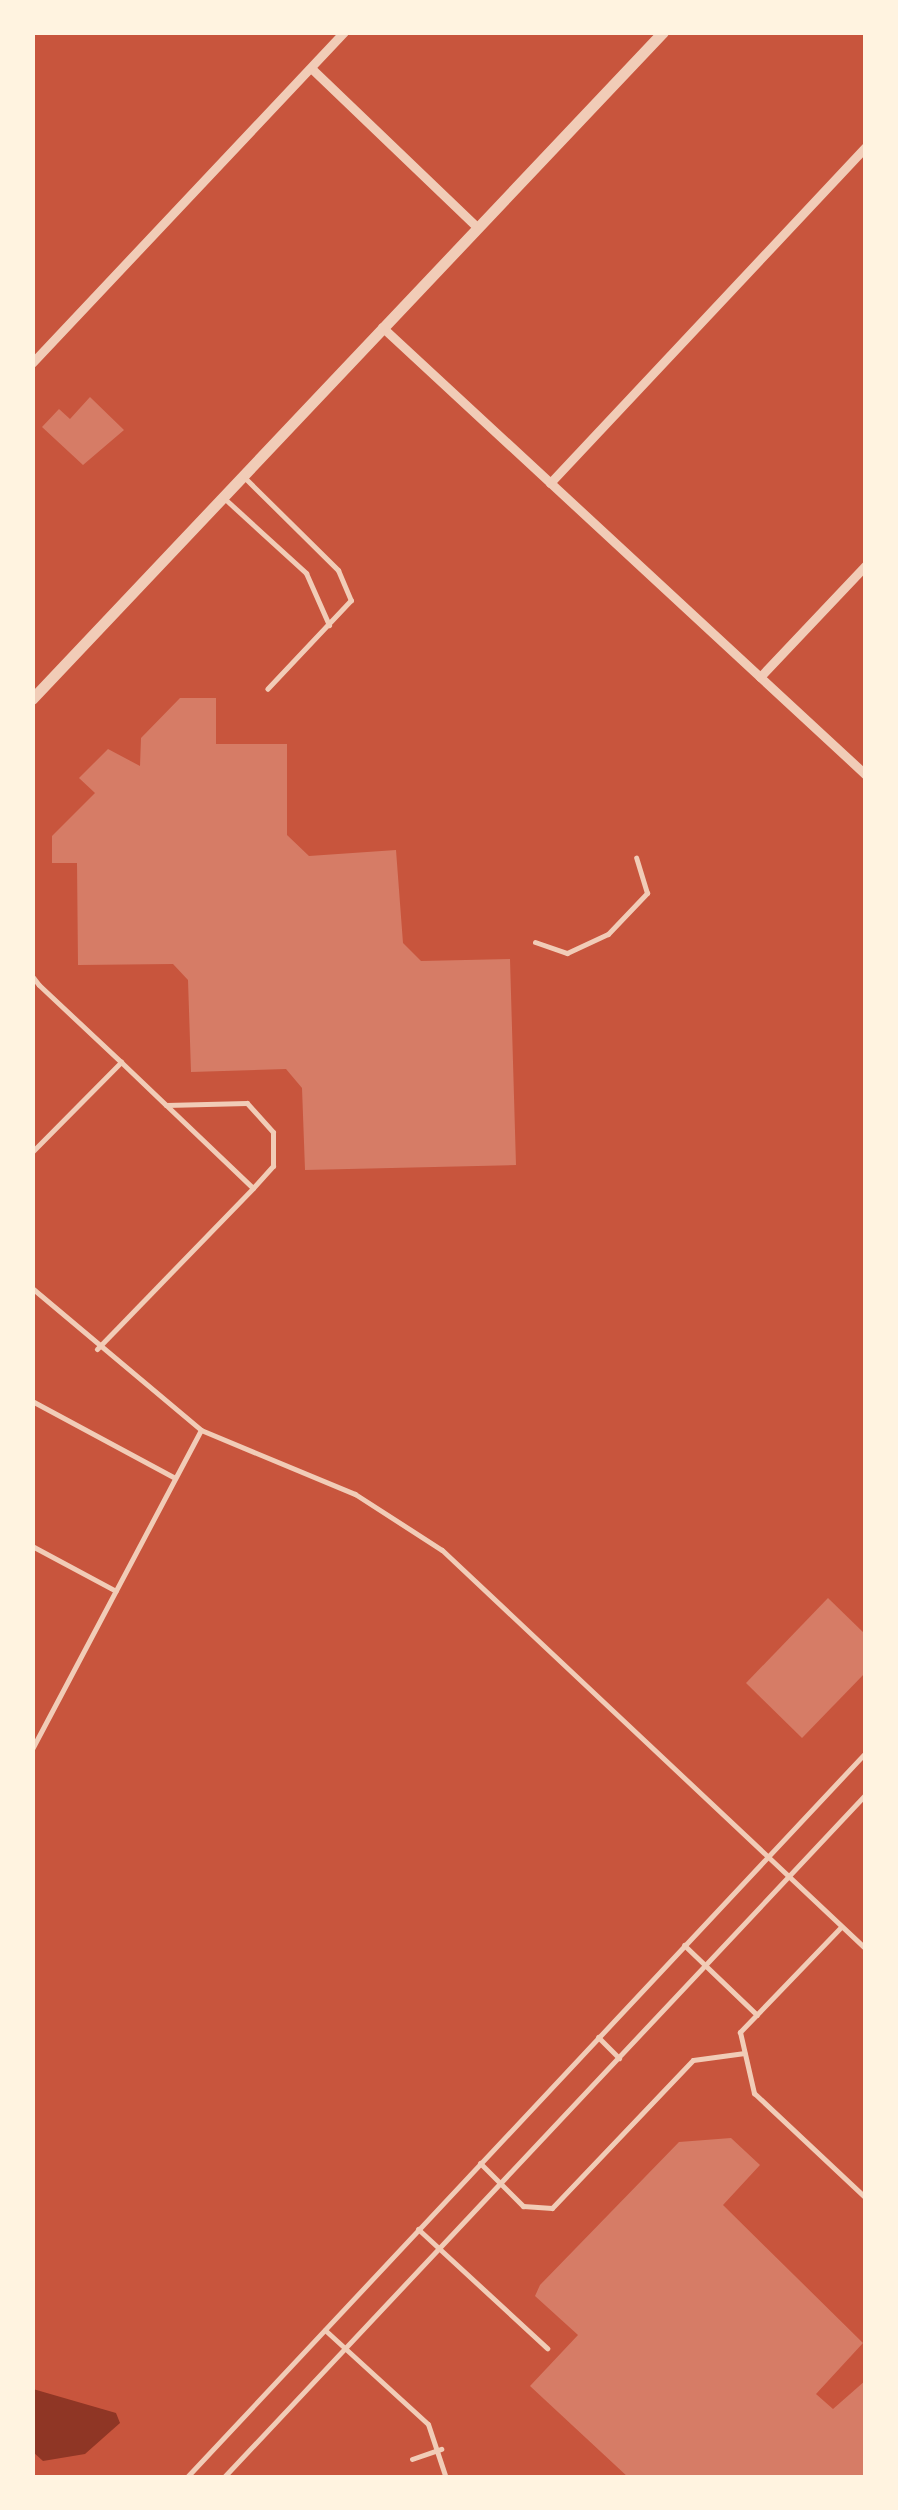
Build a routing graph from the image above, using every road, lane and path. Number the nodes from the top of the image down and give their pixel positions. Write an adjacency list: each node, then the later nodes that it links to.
1 (344, 32): 3 (street)
2 (664, 32): 5 (street)
3 (310, 68): 5 (street); 7 (street)
4 (866, 146): 9 (street)
5 (476, 226): 6 (street)
6 (382, 327): 8 (street); 9 (street)
7 (32, 363)
8 (242, 476): 10 (street); 12 (lane)
9 (550, 483): 13 (street)
10 (223, 496): 12 (lane); 15 (street)
11 (866, 565): 13 (street)
12 (329, 625): 14 (lane)
13 (760, 677): 16 (street)
14 (267, 689)
15 (32, 700)
16 (866, 775)
17 (636, 858): 18 (lane)
18 (535, 942)
19 (32, 976): 20 (lane)
20 (121, 1062): 21 (lane); 22 (lane)
21 (166, 1105): 23 (lane); 23 (lane)
22 (32, 1152)
23 (253, 1188): 25 (lane)
24 (32, 1288): 25 (lane)
25 (98, 1348): 27 (lane)
26 (32, 1401): 28 (lane)
27 (200, 1430): 28 (lane); 34 (lane)
28 (175, 1478): 30 (lane)
29 (32, 1546): 30 (lane)
30 (116, 1591): 31 (lane)
31 (32, 1749)
32 (865, 1753): 34 (lane)
33 (866, 1794): 35 (lane)
34 (768, 1856): 35 (lane); 37 (lane)
35 (788, 1875): 36 (lane); 39 (lane)
36 (842, 1926): 38 (lane); 40 (lane)
37 (684, 1946): 39 (lane); 41 (lane)
38 (866, 1949)
39 (705, 1966): 40 (lane); 43 (lane)
40 (757, 2015): 42 (lane)
41 (598, 2037): 43 (lane); 44 (lane)
42 (745, 2053): 45 (lane); 46 (lane)
43 (619, 2058): 45 (lane)
44 (480, 2163): 45 (lane); 47 (lane)
45 (501, 2183): 48 (lane)
46 (866, 2198)
47 (418, 2230): 48 (lane); 49 (lane)
48 (439, 2249): 50 (lane); 51 (lane)
49 (324, 2329): 50 (lane); 54 (lane)
50 (346, 2347): 52 (lane); 55 (lane)
51 (546, 2348)
52 (441, 2449): 53 (lane); 56 (lane)
53 (412, 2459)
54 (186, 2478)
55 (224, 2478)
56 (446, 2478)

